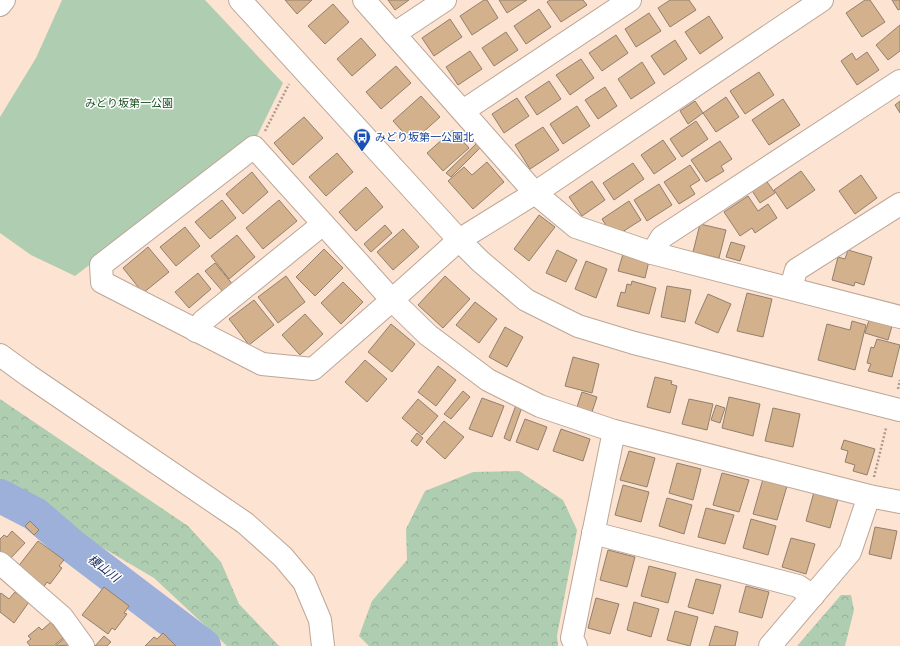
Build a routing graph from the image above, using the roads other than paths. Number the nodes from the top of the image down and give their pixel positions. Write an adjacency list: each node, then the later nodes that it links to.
1 (4, 0): 7 (street)
2 (240, 0): 14 (street)
3 (364, 0): 8 (street)
4 (445, 0): 8 (street)
5 (630, 0): 10 (street)
6 (822, 0): 11 (street)
7 (0, 5)
8 (394, 34): 10 (street)
9 (900, 81): 15 (street)
10 (463, 111): 11 (street)
11 (535, 192): 14 (street); 15 (street)
12 (900, 204): 16 (street)
13 (323, 224): 17 (street); 19 (street); 19 (street)
14 (459, 240): 17 (street); 21 (street)
15 (652, 253): 16 (street)
16 (791, 288): 18 (street)
17 (392, 300): 19 (street); 22 (street)
18 (900, 317)
19 (196, 331)
20 (0, 355): 29 (street)
21 (899, 399)
22 (614, 430): 23 (street); 25 (street)
23 (869, 496): 24 (street); 27 (street)
24 (900, 502)
25 (593, 533): 27 (street); 30 (street)
26 (0, 563): 28 (street)
27 (813, 596): 31 (street)
28 (83, 646)
29 (324, 646)
30 (576, 646)
31 (770, 646)

